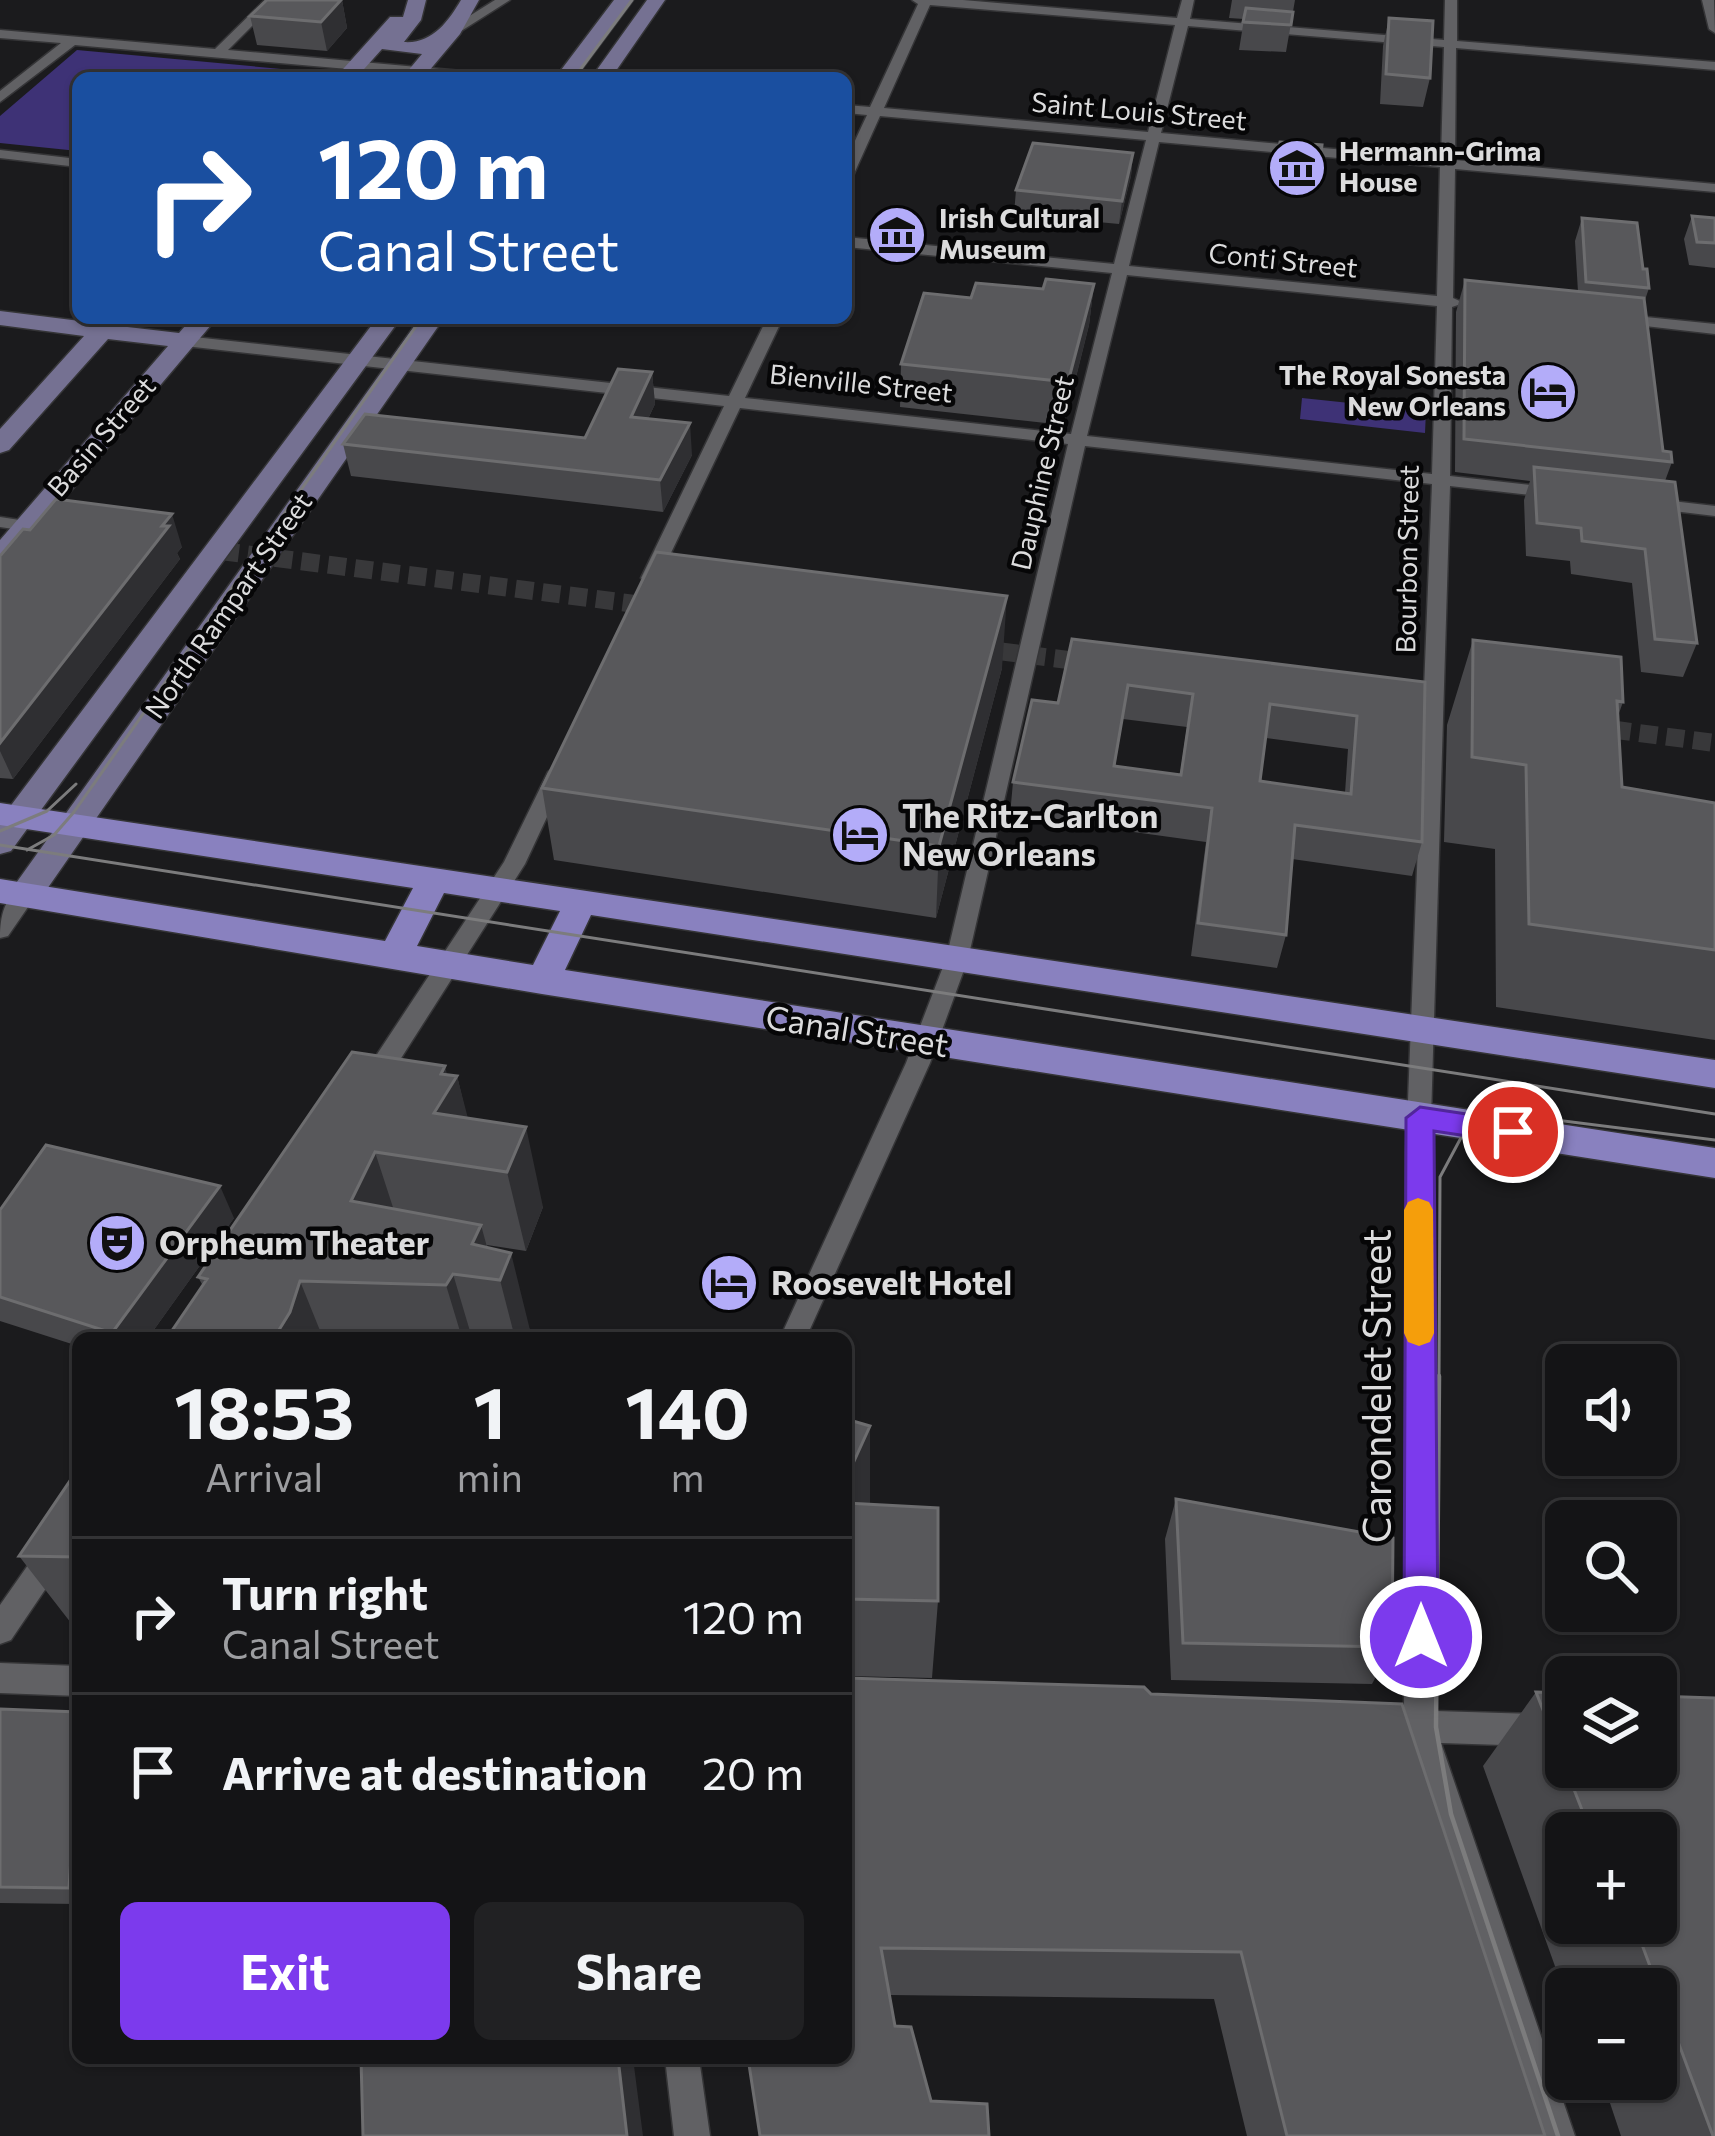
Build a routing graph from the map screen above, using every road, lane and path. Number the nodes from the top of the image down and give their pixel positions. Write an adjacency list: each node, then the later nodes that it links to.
1 (272, 0): 17 (street)
2 (470, 0): 13 (main road)
3 (504, 0): 13 (street)
4 (624, 0): 25 (main road)
5 (656, 0): 26 (main road)
6 (923, 0): 11 (street); 29 (street)
7 (1188, 0): 11 (street, Dauphine Street)
8 (1451, 0): 16 (street, Bourbon Street)
9 (1708, 0): 12 (street)
10 (416, 1): 13 (main road); 21 (main road)
11 (1183, 22): 16 (street); 30 (street, Dauphine Street)
12 (1715, 29)
13 (453, 30): 24 (main road)
14 (0, 34): 15 (street)
15 (73, 40): 17 (street); 27 (street)
16 (1450, 44): 18 (street); 34 (street, Bourbon Street)
17 (218, 53): 20 (street)
18 (1715, 66)
19 (391, 69): 22 (main road); 23 (street)
20 (342, 72)
21 (350, 72)
22 (360, 72)
23 (402, 72)
24 (417, 72)
25 (570, 72)
26 (605, 72)
27 (0, 98)
28 (852, 110): 29 (street, Saint Louis Street)
29 (875, 112): 30 (street, Saint Louis Street); 33 (street)
30 (1154, 137): 34 (street, Saint Louis Street); 37 (street, Dauphine Street)
31 (0, 154): 32 (street)
32 (72, 162)
33 (852, 163)
34 (1448, 164): 35 (street, Saint Louis Street); 38 (street, Bourbon Street)
35 (1715, 188)
36 (852, 243): 37 (street, Conti Street)
37 (1120, 269): 38 (street, Conti Street); 53 (street, Dauphine Street)
38 (1442, 302): 39 (street, Conti Street); 55 (street, Bourbon Street)
39 (1474, 304)
40 (0, 318): 42 (main road, Bienville Street)
41 (1606, 318): 48 (street)
42 (72, 322)
43 (107, 324): 49 (main road, Bienville Street); 54 (main road)
44 (200, 324): 49 (main road, Basin Street)
45 (384, 324): 50 (main road, North Rampart Street)
46 (428, 324): 51 (main road, North Rampart Street)
47 (773, 324): 52 (street)
48 (1715, 329)
49 (185, 341): 50 (street, Bienville Street); 59 (main road, Basin Street)
50 (359, 358): 51 (street, Bienville Street); 63 (main road, North Rampart Street)
51 (400, 363): 52 (street, Bienville Street); 64 (main road, North Rampart Street)
52 (736, 400): 53 (street, Bienville Street); 61 (street)
53 (1078, 439): 55 (street, Bienville Street); 71 (street, Dauphine Street)
54 (0, 446)
55 (1438, 480): 56 (street, Bienville Street); 74 (street, Bourbon Street)
56 (1582, 496)
57 (1627, 501): 58 (street)
58 (1715, 511)
59 (14, 524): 60 (main road, Basin Street)
60 (0, 557)
61 (642, 595)
62 (563, 761): 66 (street)
63 (6, 825): 64 (main road)
64 (74, 825): 65 (main road); 67 (main road, North Rampart Street)
65 (434, 880): 66 (main road); 70 (main road)
66 (497, 889): 68 (main road); 72 (street)
67 (13, 892): 69 (street); 70 (main road, Canal Street)
68 (581, 902): 71 (main road); 73 (main road)
69 (0, 930)
70 (394, 956): 72 (main road, Canal Street)
71 (957, 959): 74 (main road); 75 (street, Dauphine Street)
72 (447, 965): 73 (main road, Canal Street); 77 (street)
73 (542, 981): 75 (main road, Canal Street)
74 (1426, 1030): 76 (main road); 78 (street, Bourbon Street)
75 (927, 1042): 78 (main road, Canal Street); 80 (street, Dauphine Street)
76 (1715, 1074)
77 (356, 1107)
78 (1420, 1118): 79 (main road, Canal Street); 86 (street, Carondelet Street)
79 (1715, 1163)
80 (797, 1332)
81 (72, 1526): 82 (street)
82 (0, 1630)
83 (0, 1678): 84 (street)
84 (72, 1681)
85 (1378, 1725): 86 (street)
86 (1420, 1726): 87 (street); 90 (street, Carondelet Street)
87 (1545, 1730)
88 (683, 2064): 89 (street)
89 (692, 2136)
90 (1557, 2136)

